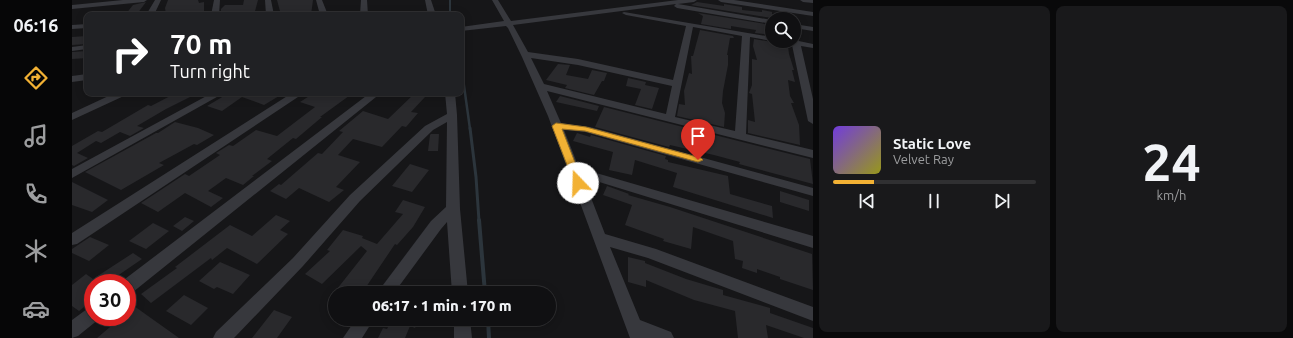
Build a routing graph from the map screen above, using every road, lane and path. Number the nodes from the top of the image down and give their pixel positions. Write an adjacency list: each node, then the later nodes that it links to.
1 (144, 0): 14 (street)
2 (158, 0): 16 (street)
3 (217, 0): 17 (street)
4 (268, 0): 18 (street)
5 (319, 0): 19 (street)
6 (364, 0): 20 (street)
7 (428, 0): 21 (street)
8 (495, 0): 24 (street)
9 (694, 0): 13 (street)
10 (721, 0): 22 (street)
11 (803, 0): 12 (street)
12 (813, 1)
13 (664, 4): 15 (street); 23 (street)
14 (72, 7)
15 (613, 10): 24 (street); 25 (street)
16 (152, 12)
17 (215, 12)
18 (270, 12)
19 (323, 12)
20 (364, 12)
21 (431, 12)
22 (813, 14)
23 (765, 21)
24 (510, 23): 29 (street); 38 (street)
25 (690, 24): 31 (street); 41 (street)
26 (84, 26): 27 (street)
27 (72, 27)
28 (801, 27): 30 (street)
29 (464, 29)
30 (813, 29)
31 (746, 34): 32 (street); 53 (street)
32 (765, 38)
33 (801, 44): 34 (street)
34 (813, 46)
35 (84, 48): 37 (street)
36 (797, 48): 51 (street)
37 (72, 49)
38 (524, 54): 41 (street); 42 (street)
39 (84, 77): 40 (street)
40 (72, 79)
41 (677, 84): 50 (street)
42 (540, 86): 50 (street); 52 (street)
43 (117, 96): 49 (street)
44 (214, 96): 56 (street)
45 (294, 96): 60 (street)
46 (372, 96): 62 (street)
47 (450, 96): 48 (street)
48 (452, 115): 58 (street); 71 (street)
49 (72, 117)
50 (670, 118): 53 (street)
51 (813, 121)
52 (556, 126): 55 (street); 57 (street)
53 (740, 136): 54 (street)
54 (813, 154)
55 (573, 170): 59 (street); 61 (street)
56 (72, 174)
57 (813, 192)
58 (453, 209): 63 (street); 64 (street)
59 (599, 238): 65 (street); 70 (street)
60 (72, 240)
61 (813, 242)
62 (136, 280)
63 (390, 286)
64 (459, 286)
65 (813, 314)
66 (84, 321): 69 (street)
67 (361, 326): 72 (street)
68 (462, 326): 73 (street)
69 (72, 330)
70 (636, 332): 74 (street)
71 (222, 338)
72 (352, 338)
73 (463, 338)
74 (665, 338)

